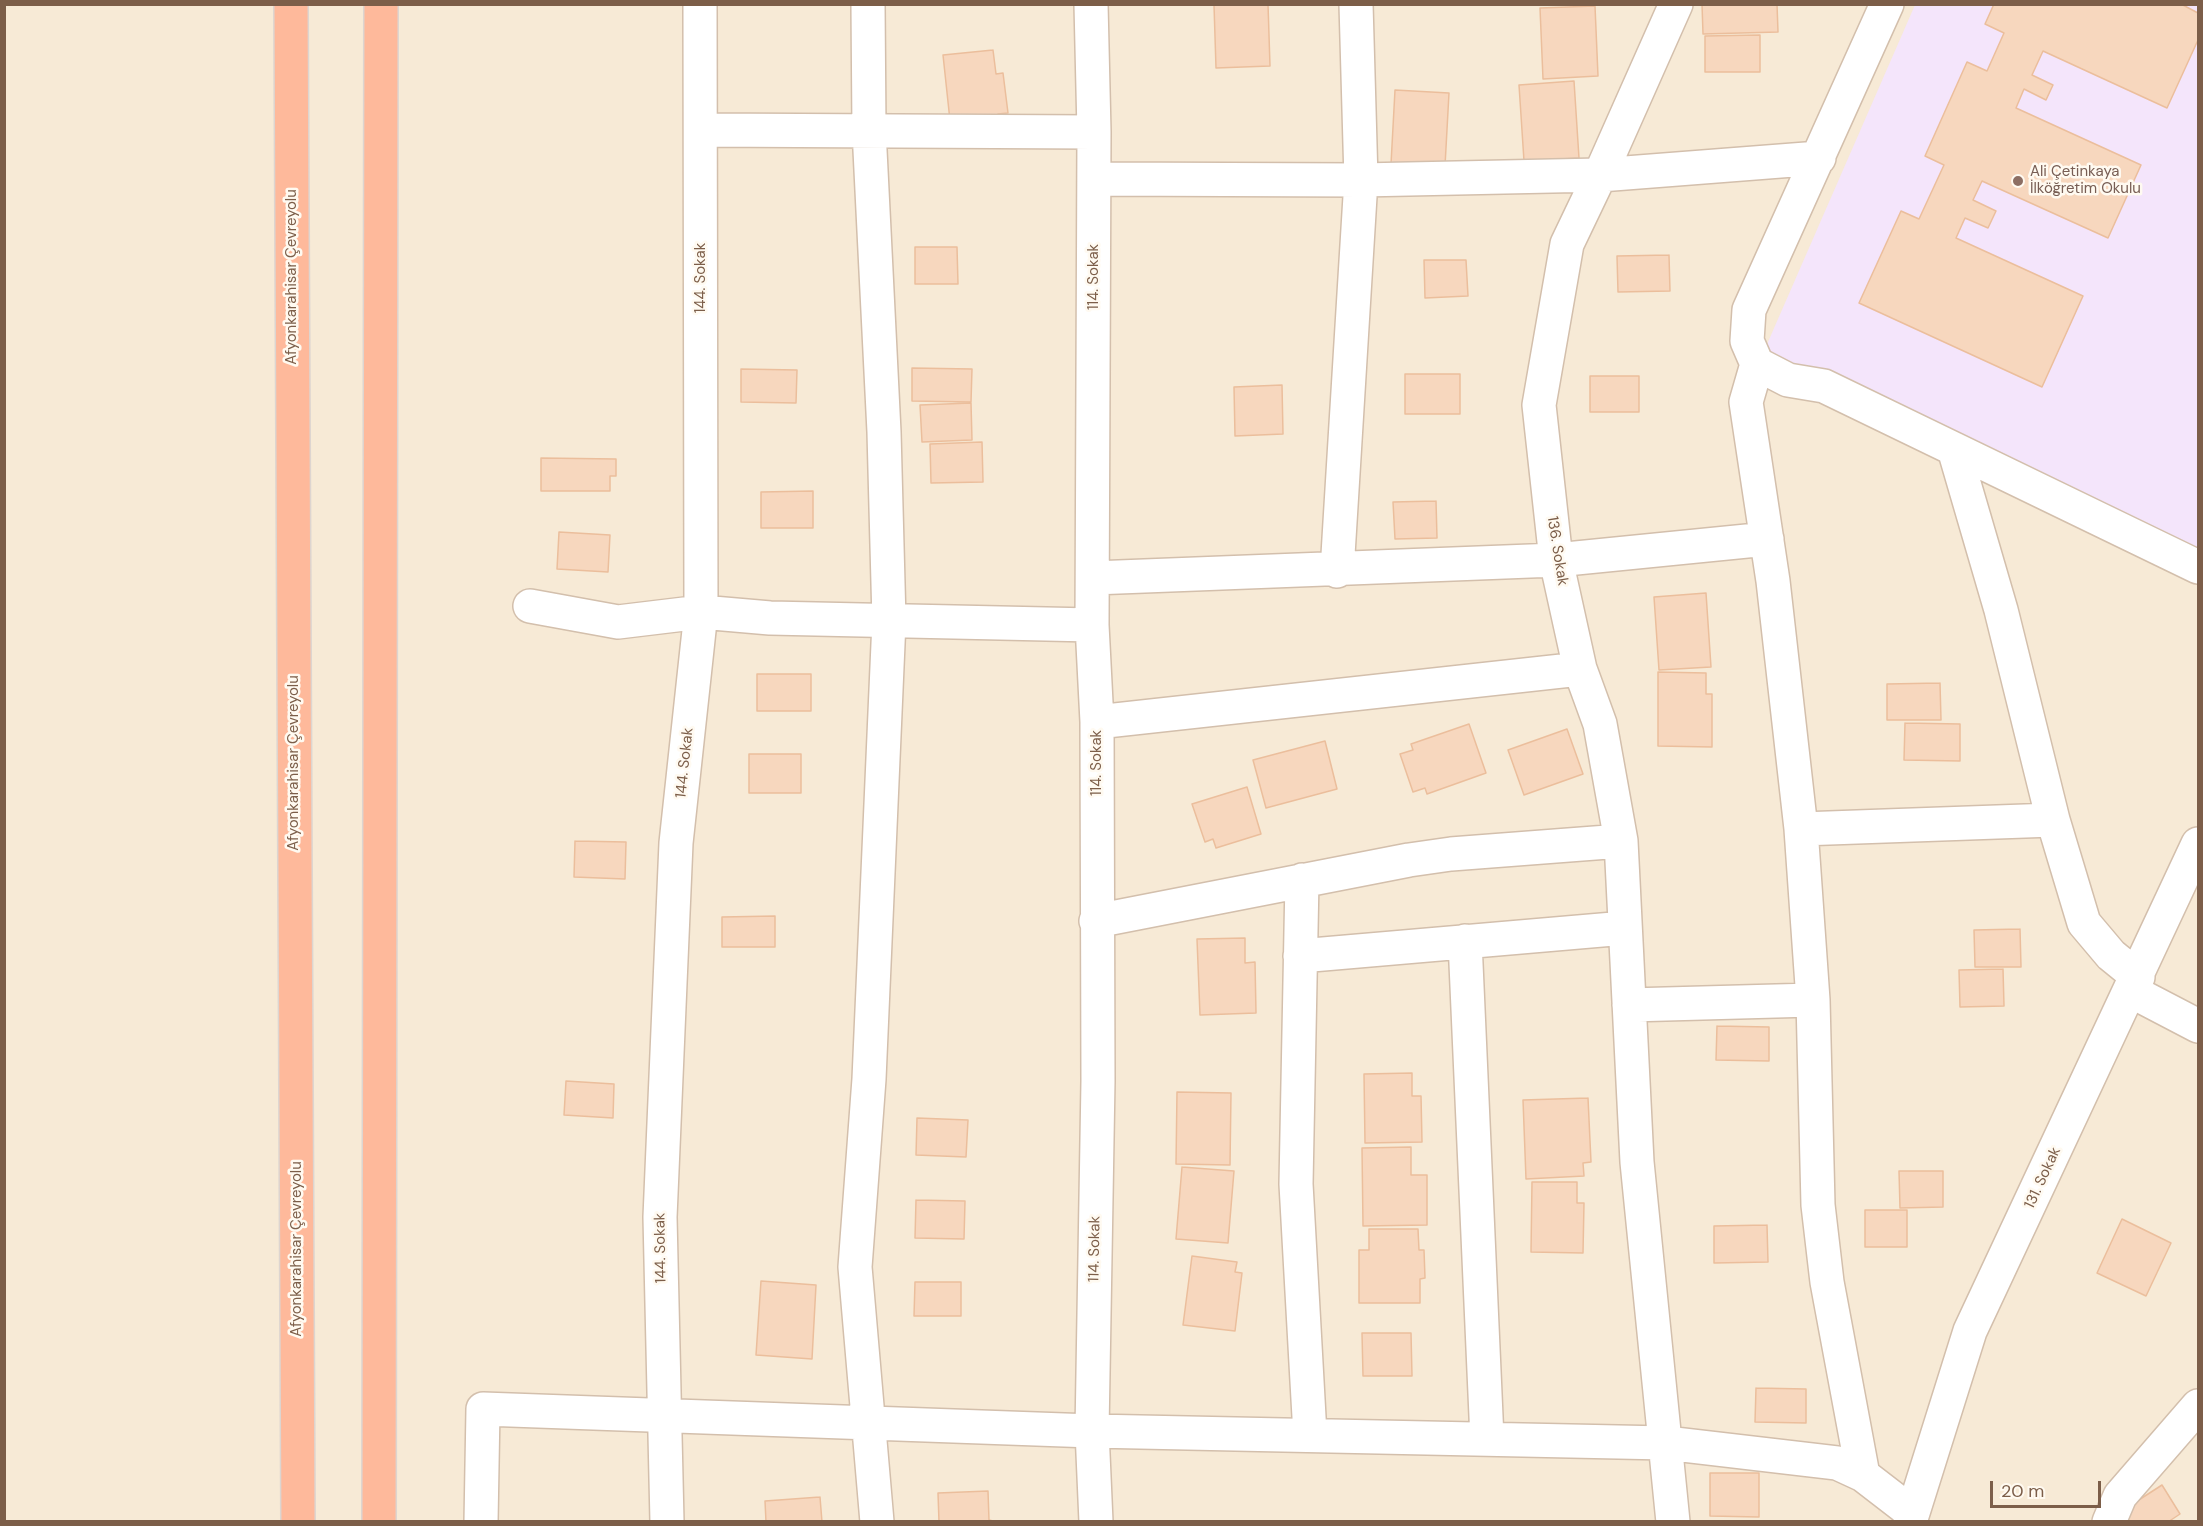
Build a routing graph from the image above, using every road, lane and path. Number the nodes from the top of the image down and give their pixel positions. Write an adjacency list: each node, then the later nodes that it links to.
1 (291, 4): 51 (highway, Afyonkarahisar Çevreyolu)
2 (381, 4): 52 (highway)
3 (700, 4): 9 (street, 144. Sokak)
4 (868, 4): 10 (street)
5 (1091, 4): 11 (street, 114. Sokak)
6 (1356, 4): 15 (street)
7 (1676, 4): 13 (street, 136. Sokak)
8 (1887, 4): 12 (street)
9 (701, 130): 10 (street); 24 (street, 144. Sokak)
10 (869, 130): 11 (street); 25 (street)
11 (1094, 132): 14 (street, 114. Sokak)
12 (1819, 158): 13 (street); 16 (street)
13 (1600, 175): 15 (street); 19 (street, 136. Sokak)
14 (1094, 179): 15 (street); 22 (street, 114. Sokak)
15 (1361, 180): 21 (street)
16 (1757, 364): 17 (street); 18 (street)
17 (1954, 449): 20 (street); 29 (street)
18 (1767, 539): 19 (street); 30 (street)
19 (1556, 560): 21 (street); 27 (street, 136. Sokak)
20 (2199, 567)
21 (1337, 571): 22 (street)
22 (1093, 578): 26 (street, 114. Sokak)
23 (530, 606): 24 (street)
24 (701, 612): 25 (street); 43 (street, 144. Sokak)
25 (889, 621): 26 (street); 44 (street)
26 (1092, 625): 28 (street, 114. Sokak)
27 (1580, 669): 28 (street); 31 (street, 136. Sokak)
28 (1097, 722): 34 (street, 114. Sokak)
29 (2053, 820): 30 (street); 38 (street)
30 (1801, 829): 39 (street)
31 (1621, 842): 33 (street); 35 (street, 136. Sokak)
32 (2199, 844): 38 (street, 131. Sokak)
33 (1302, 880): 34 (street); 37 (street)
34 (1096, 921): 45 (street, 114. Sokak)
35 (1625, 928): 36 (street); 40 (street, 136. Sokak)
36 (1465, 941): 37 (street); 47 (street)
37 (1300, 956): 46 (street)
38 (2134, 984): 41 (street); 50 (street, 131. Sokak)
39 (1812, 1000): 40 (street); 49 (street)
40 (1629, 1005): 48 (street, 136. Sokak)
41 (2199, 1026)
42 (2199, 1406): 58 (street)
43 (664, 1414): 44 (street); 53 (street); 54 (street, 144. Sokak)
44 (869, 1424): 45 (street); 55 (street)
45 (1092, 1431): 46 (street); 56 (street, 114. Sokak)
46 (1310, 1435): 47 (street)
47 (1487, 1438): 48 (street)
48 (1666, 1443): 49 (street); 57 (street, 136. Sokak)
49 (1863, 1475): 50 (street)
50 (1910, 1517)
51 (298, 1521)
52 (379, 1521)
53 (481, 1521)
54 (667, 1521)
55 (877, 1521)
56 (1096, 1521)
57 (1674, 1521)
58 (2109, 1521)

